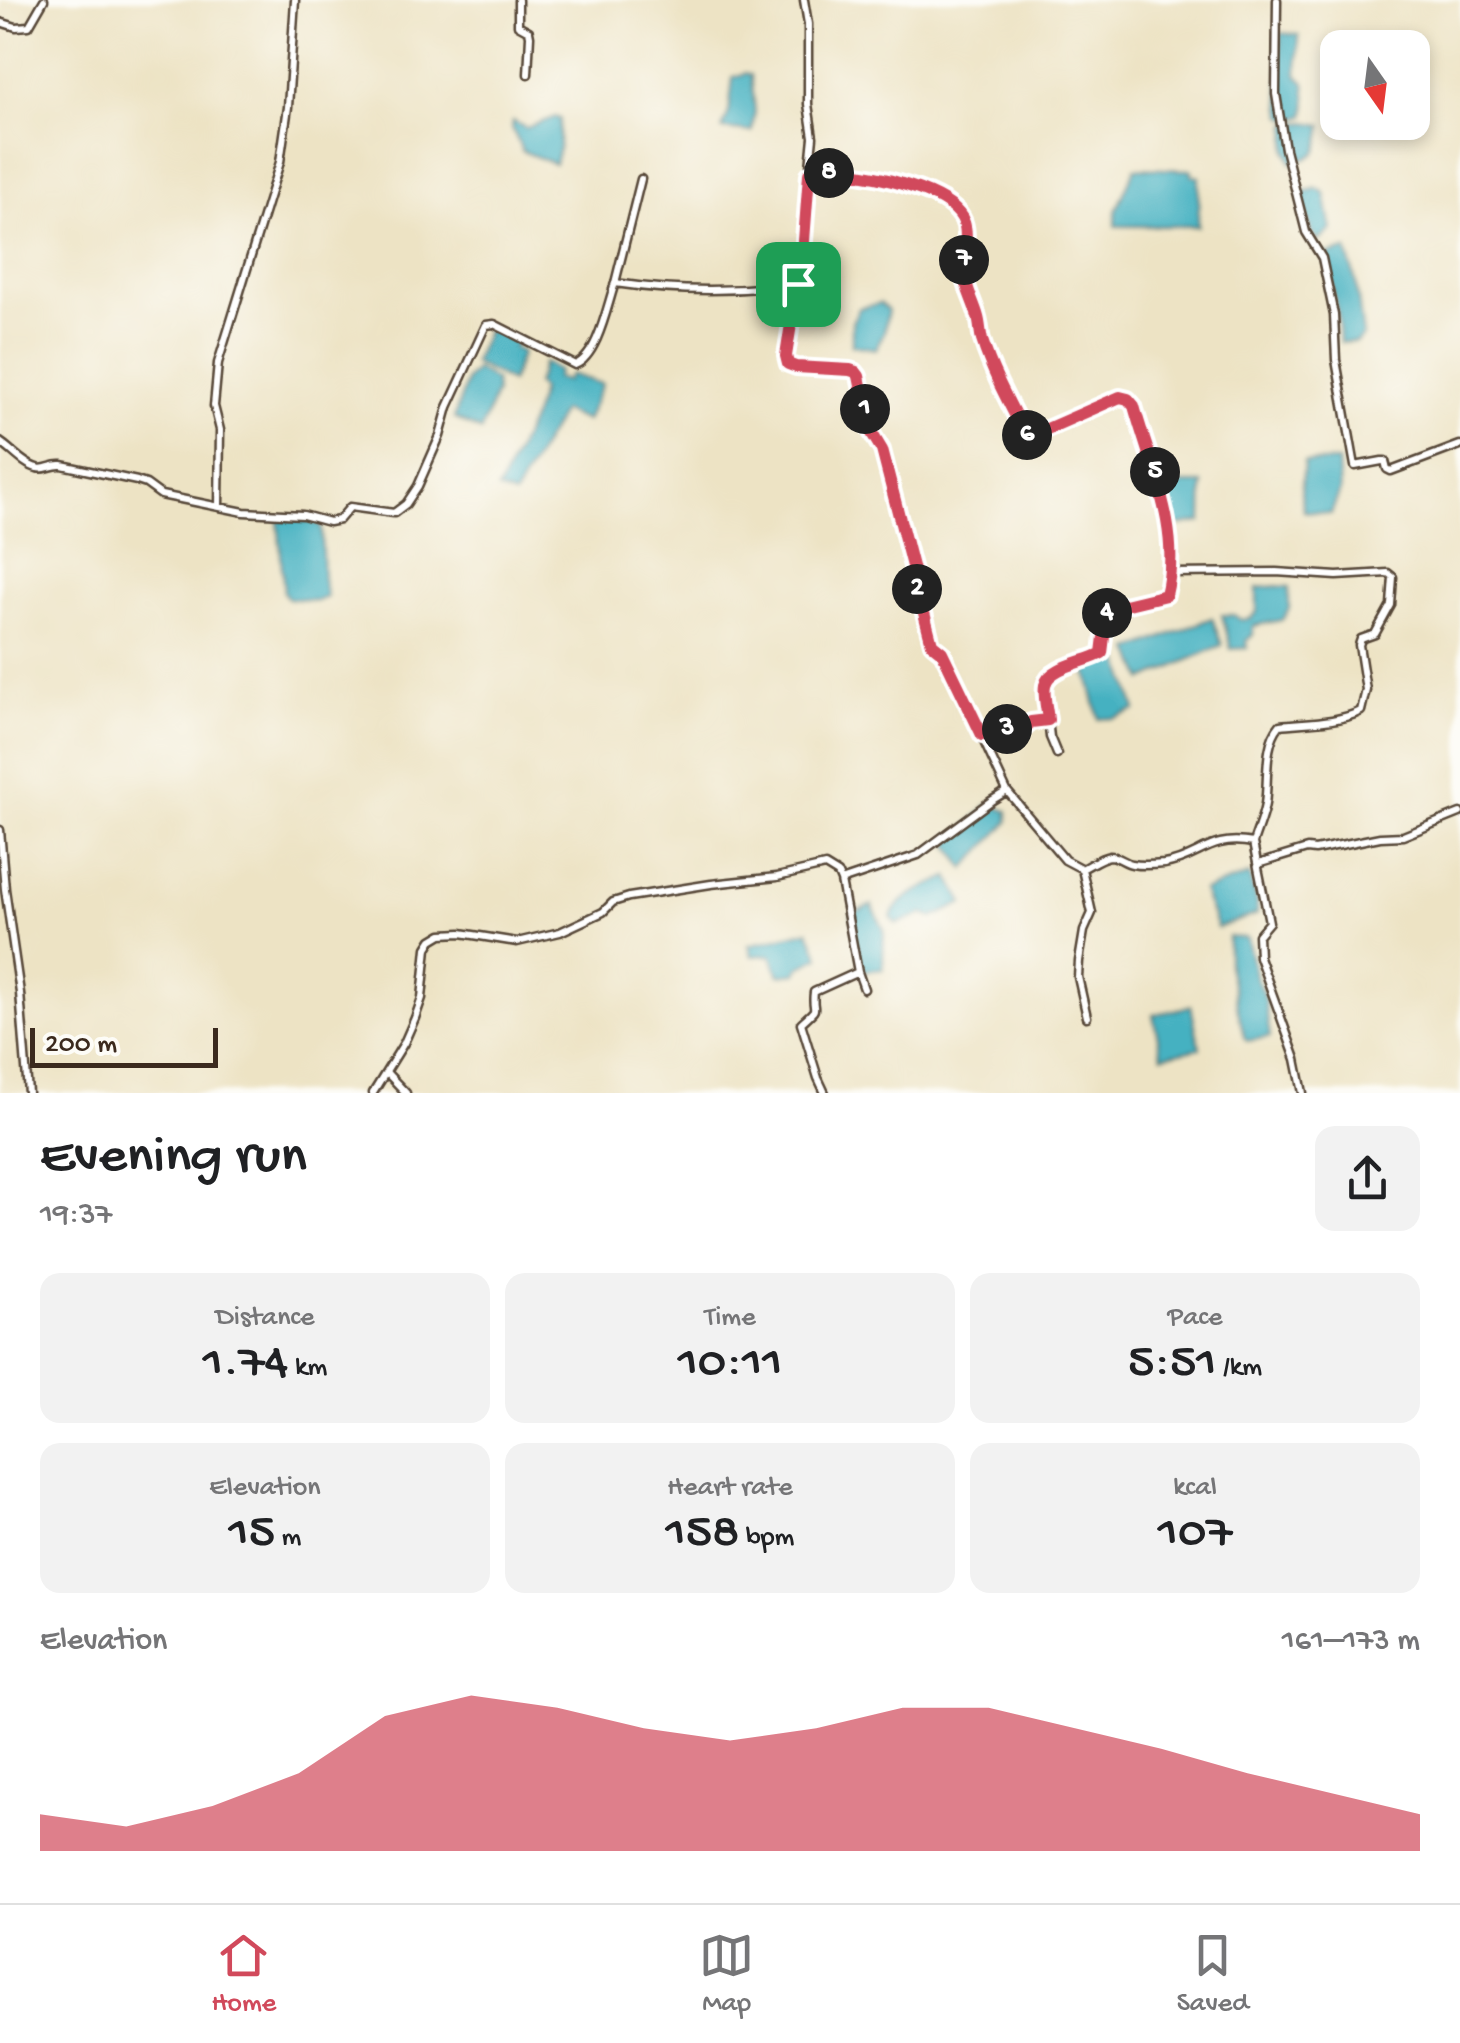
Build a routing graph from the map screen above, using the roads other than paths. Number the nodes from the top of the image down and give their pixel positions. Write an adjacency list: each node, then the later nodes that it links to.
1 (44, 0): 6 (street)
2 (294, 0): 14 (street)
3 (518, 0): 7 (street)
4 (804, 0): 8 (street)
5 (1277, 0): 13 (street)
6 (0, 22)
7 (528, 74)
8 (809, 174): 11 (street); 15 (street)
9 (641, 179): 10 (street)
10 (615, 283): 11 (street); 14 (street)
11 (798, 284): 17 (street)
12 (0, 442): 14 (street)
13 (1460, 444)
14 (219, 506)
15 (1168, 574): 16 (street); 22 (street)
16 (1048, 720): 17 (street); 18 (street)
17 (982, 735): 19 (street)
18 (1057, 754)
19 (1007, 791): 24 (street); 25 (street)
20 (1460, 813): 23 (street)
21 (0, 830): 30 (street)
22 (1253, 843): 23 (street); 24 (street)
23 (1258, 864): 34 (street)
24 (1082, 869): 28 (street)
25 (841, 881): 26 (street); 29 (street)
26 (858, 972): 27 (street); 33 (street)
27 (864, 989)
28 (1087, 1017)
29 (386, 1072): 31 (street); 32 (street)
30 (28, 1093)
31 (373, 1093)
32 (406, 1093)
33 (826, 1093)
34 (1303, 1093)

